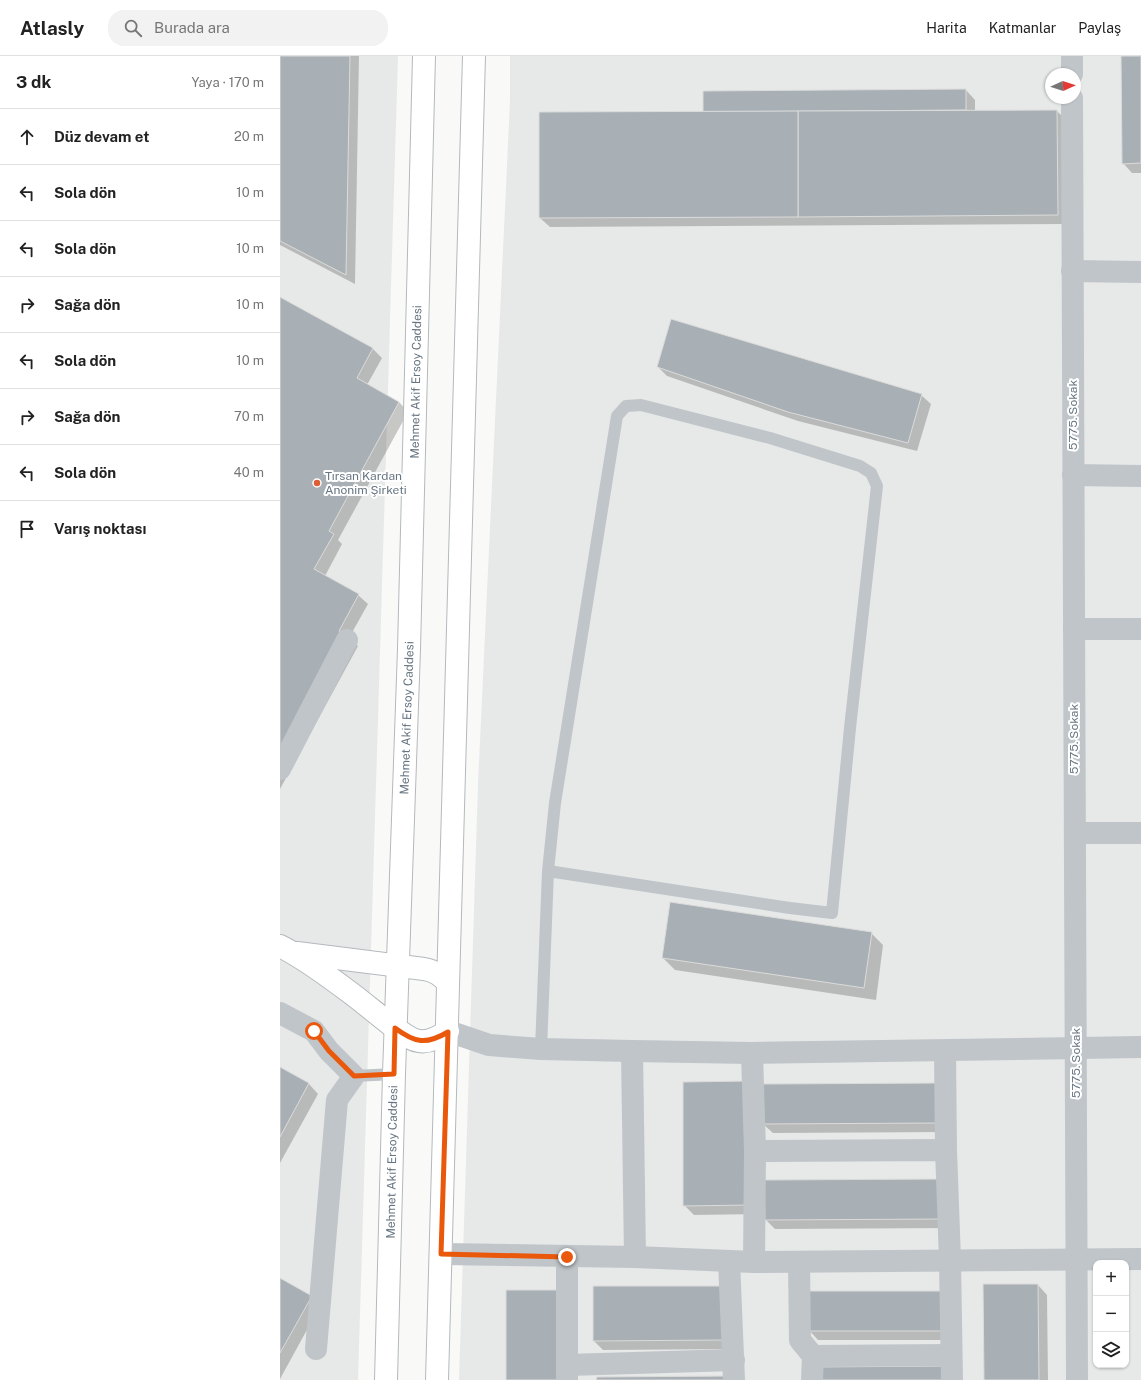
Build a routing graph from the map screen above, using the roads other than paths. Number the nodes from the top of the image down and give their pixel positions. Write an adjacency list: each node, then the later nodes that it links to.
1 (424, 56): 18 (main road, Mehmet Akif Ersoy Caddesi)
2 (474, 56): 19 (main road)
3 (1072, 56): 4 (street)
4 (1072, 68)
5 (1072, 104): 6 (street, 5775. Sokak)
6 (1072, 271): 7 (street); 8 (street, 5775. Sokak)
7 (1141, 272)
8 (1073, 475): 9 (street); 11 (street, 5775. Sokak)
9 (1141, 476)
10 (1141, 628): 11 (street)
11 (1074, 629): 14 (street, 5775. Sokak)
12 (348, 640): 13 (street)
13 (280, 769)
14 (1075, 833): 15 (street); 24 (street, 5775. Sokak)
15 (1141, 833)
16 (548, 871): 16 (lane); 25 (lane)
17 (287, 950): 18 (main road); 21 (main road)
18 (398, 965): 19 (main road); 21 (main road, Mehmet Akif Ersoy Caddesi)
19 (448, 983): 22 (main road)
20 (280, 1013): 30 (street)
21 (395, 1028): 22 (main road); 29 (main road, Mehmet Akif Ersoy Caddesi)
22 (448, 1032): 25 (street); 33 (main road)
23 (1141, 1047): 24 (street)
24 (1076, 1048): 27 (street); 36 (street, 5775. Sokak)
25 (541, 1049): 26 (street)
26 (632, 1051): 28 (street); 35 (street)
27 (944, 1051): 28 (street); 31 (street)
28 (752, 1053): 32 (street)
29 (394, 1074): 30 (lane); 47 (main road, Mehmet Akif Ersoy Caddesi)
30 (354, 1076): 42 (street)
31 (946, 1150): 32 (street); 38 (street)
32 (754, 1151): 40 (street)
33 (441, 1254): 34 (street); 48 (main road)
34 (567, 1257): 35 (street); 46 (street)
35 (635, 1257): 39 (street)
36 (1077, 1259): 37 (street); 38 (street); 51 (street, 5775. Sokak)
37 (1141, 1259)
38 (950, 1260): 41 (street); 43 (street)
39 (729, 1261): 40 (street); 45 (street)
40 (754, 1262): 41 (street)
41 (799, 1262): 44 (street)
42 (316, 1349)
43 (951, 1355): 44 (street); 50 (street)
44 (813, 1356): 49 (street)
45 (734, 1370): 46 (street)
46 (567, 1372)
47 (386, 1380)
48 (438, 1380)
49 (812, 1380)
50 (952, 1380)
51 (1078, 1380)

